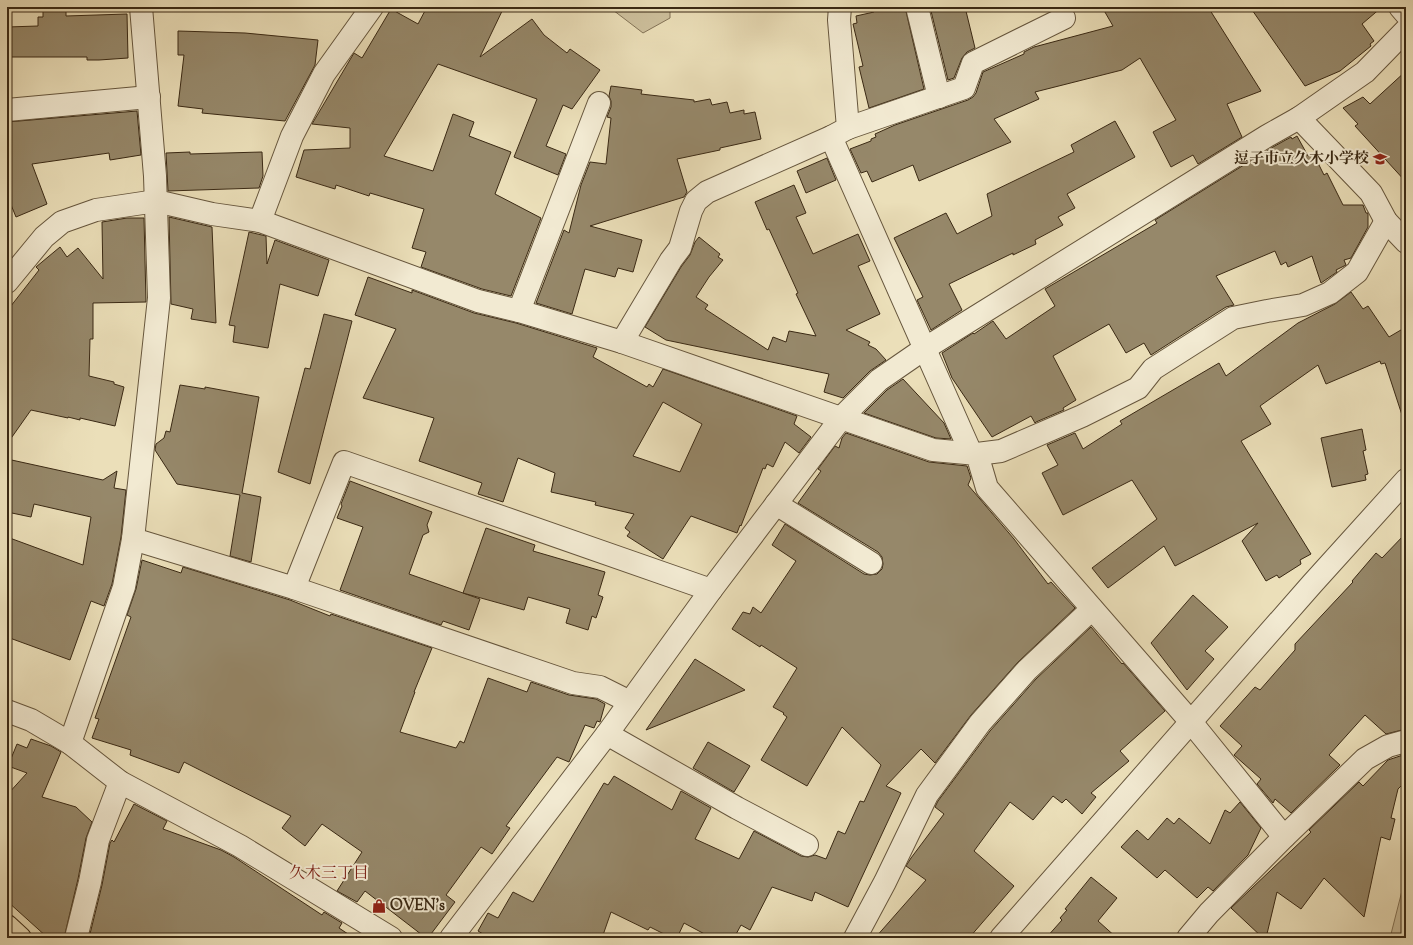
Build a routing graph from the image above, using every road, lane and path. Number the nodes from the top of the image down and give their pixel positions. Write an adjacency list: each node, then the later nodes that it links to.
1 (142, 7): 9 (street)
2 (372, 7): 16 (street)
3 (840, 7): 14 (street)
4 (917, 7): 10 (street)
5 (1400, 7): 6 (street)
6 (1406, 14)
7 (1064, 18): 10 (street)
8 (1406, 30): 13 (street)
9 (149, 97): 12 (street); 15 (street)
10 (939, 97): 14 (street)
11 (599, 103): 20 (street)
12 (7, 110)
13 (1299, 118): 17 (street); 22 (street)
14 (840, 133): 21 (street); 22 (street)
15 (156, 201): 16 (street); 19 (street); 27 (street)
16 (260, 221): 20 (street)
17 (1386, 221): 18 (street); 24 (street)
18 (1406, 242)
19 (7, 282)
20 (519, 311): 21 (street)
21 (622, 342): 23 (street)
22 (924, 349): 23 (street); 24 (street)
23 (842, 417): 24 (street); 26 (street)
24 (974, 454): 31 (street)
25 (1406, 480): 34 (street)
26 (776, 504): 28 (street); 30 (street)
27 (132, 539): 29 (street); 37 (street)
28 (871, 563)
29 (294, 588): 30 (street); 32 (street)
30 (711, 590): 32 (street)
31 (1092, 609): 34 (street); 46 (street)
32 (630, 702): 35 (street)
33 (7, 711): 37 (street)
34 (1191, 722): 39 (street); 47 (street)
35 (607, 734): 40 (street); 45 (street)
36 (1406, 741): 39 (street)
37 (70, 742): 38 (street)
38 (120, 782): 43 (street); 44 (street)
39 (1284, 837): 48 (street)
40 (807, 845)
41 (7, 926): 42 (main road)
42 (20, 938)
43 (76, 938)
44 (391, 938)
45 (451, 938)
46 (855, 938)
47 (1001, 938)
48 (1188, 938)

